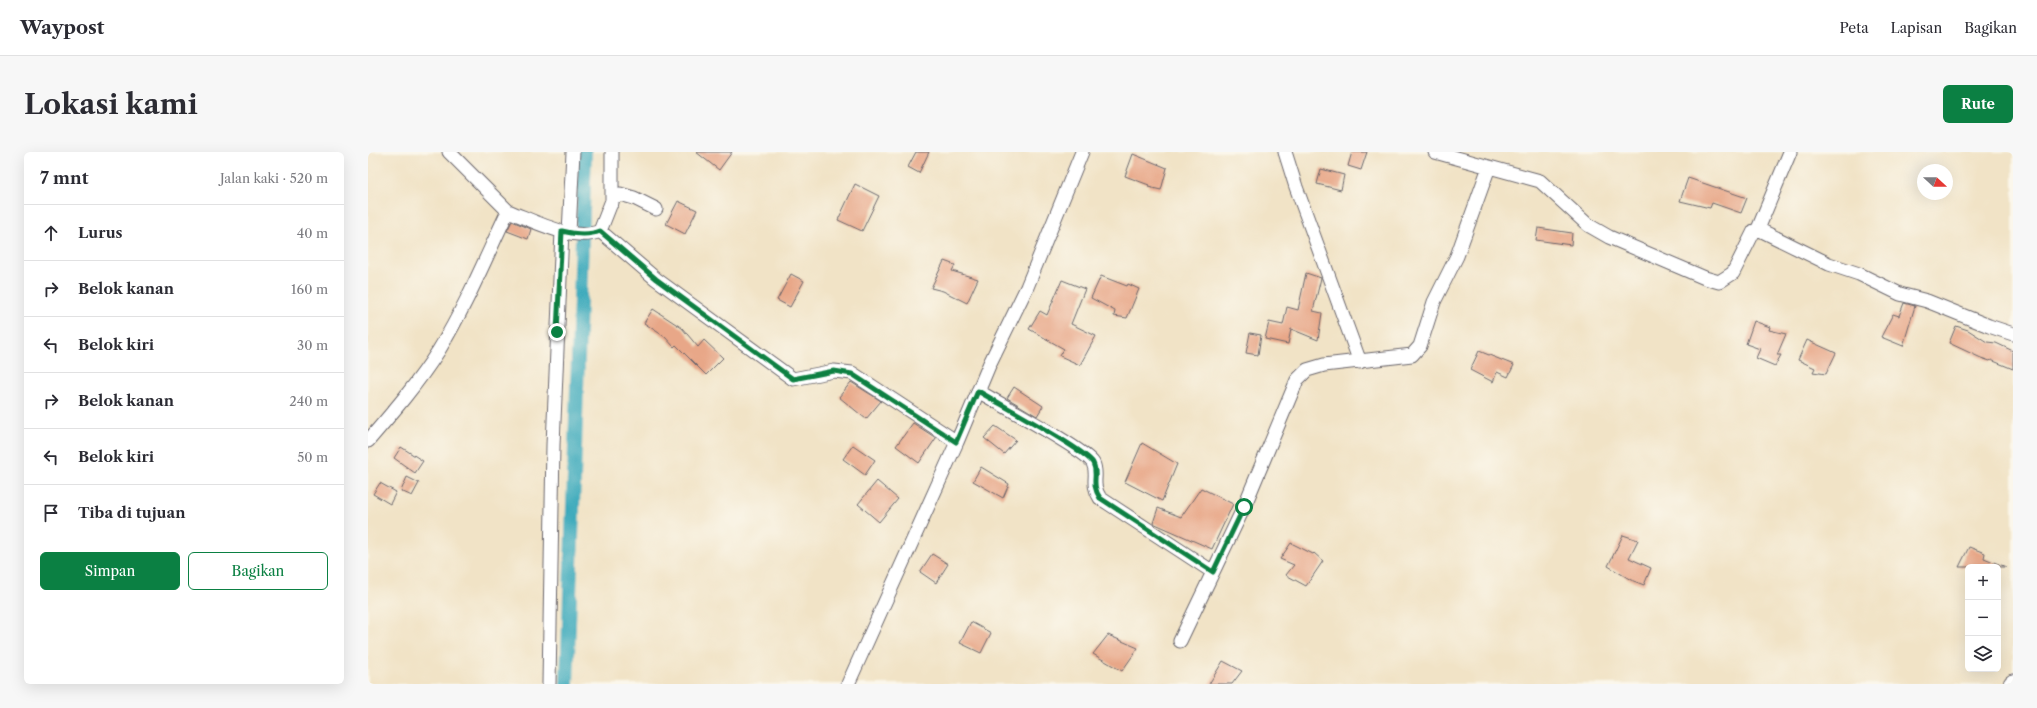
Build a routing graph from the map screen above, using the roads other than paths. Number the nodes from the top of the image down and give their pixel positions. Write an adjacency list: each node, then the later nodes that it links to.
1 (449, 152): 11 (street)
2 (573, 152): 13 (street)
3 (612, 152): 9 (street)
4 (1082, 152): 17 (street)
5 (1286, 152): 16 (street)
6 (1435, 152): 8 (street)
7 (1790, 152): 12 (street)
8 (1489, 167): 12 (street); 16 (street)
9 (612, 203): 10 (street); 14 (street)
10 (656, 209)
11 (508, 211): 13 (street); 18 (street)
12 (1758, 229): 15 (street)
13 (568, 232): 14 (street); 22 (street)
14 (597, 233): 19 (street)
15 (2013, 334)
16 (1360, 362): 20 (street)
17 (978, 391): 19 (street); 20 (street)
18 (368, 441)
19 (956, 442): 23 (street)
20 (1213, 572): 21 (street)
21 (1180, 641)
22 (549, 684)
23 (848, 684)

